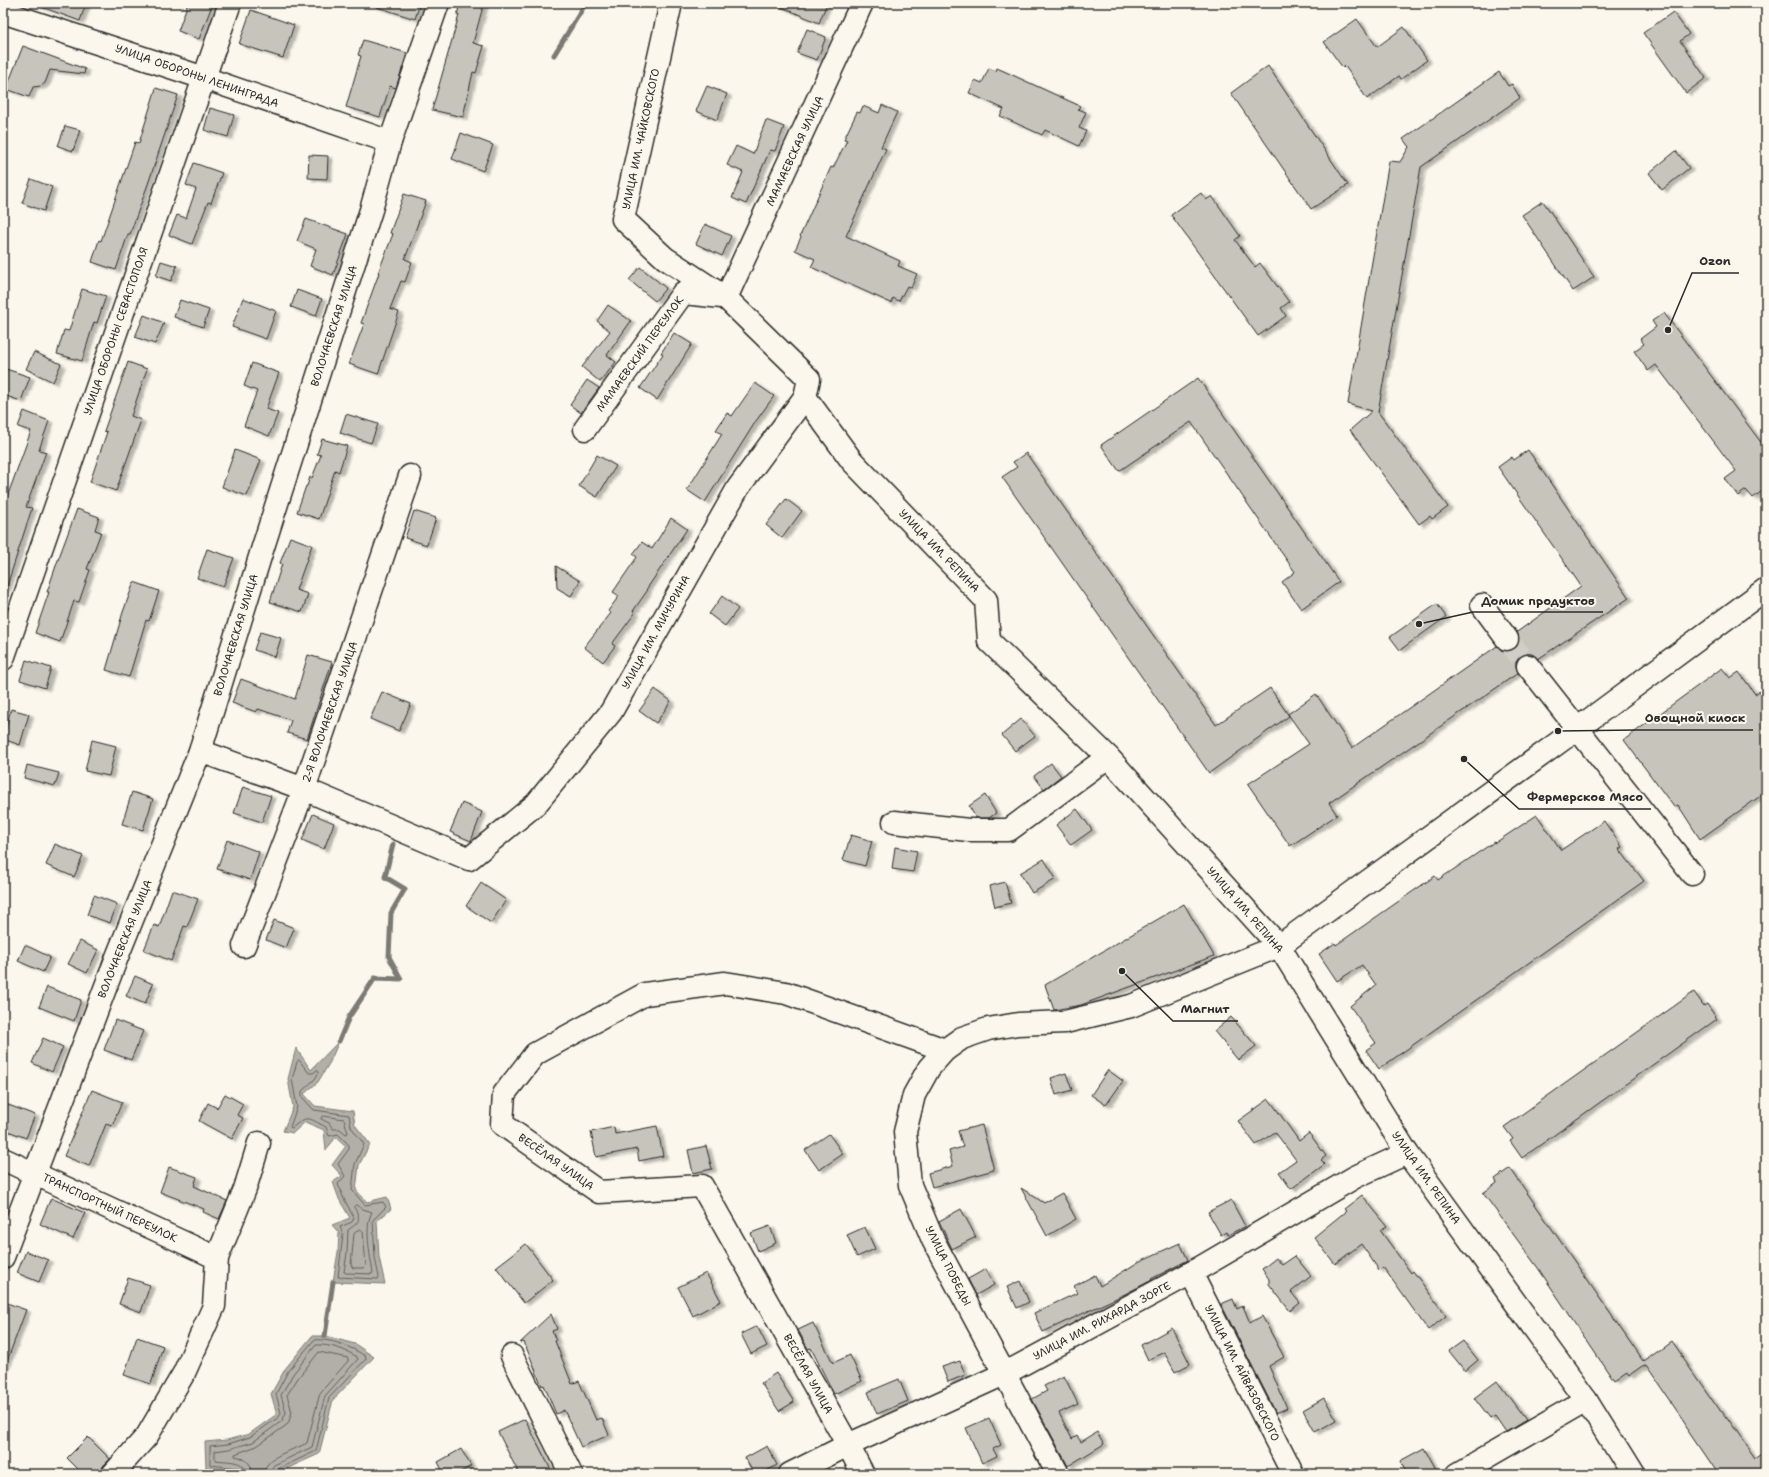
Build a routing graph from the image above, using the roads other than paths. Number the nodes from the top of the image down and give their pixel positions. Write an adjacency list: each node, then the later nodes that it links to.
1 (230, 3): 6 (street, УЛИЦА ОБОРОНЫ СЕВАСТОПОЛЯ)
2 (438, 3): 7 (street, ВОЛОЧАЕВСКАЯ УЛИЦА)
3 (672, 3): 8 (street, УЛИЦА ИМ. ЧАЙКОВСКОГО)
4 (862, 3): 8 (street, МАМАЕВСКАЯ УЛИЦА)
5 (7, 14): 6 (street, УЛИЦА ОБОРОНЫ ЛЕНИНГРАДА)
6 (204, 78): 7 (street, УЛИЦА ОБОРОНЫ ЛЕНИНГРАДА); 15 (street, УЛИЦА ОБОРОНЫ СЕВАСТОПОЛЯ)
7 (390, 142): 18 (street, ВОЛОЧАЕВСКАЯ УЛИЦА)
8 (726, 298): 9 (street, УЛИЦА ИМ. РЕПИНА); 10 (street, МАМАЕВСКИЙ ПЕРЕУЛОК)
9 (807, 388): 19 (street, УЛИЦА ИМ. РЕПИНА); 20 (street, УЛИЦА ИМ. МИЧУРИНА)
10 (585, 429)
11 (410, 476): 20 (street, 2-Я ВОЛОЧАЕВСКАЯ УЛИЦА)
12 (1766, 589): 17 (street, УЛИЦА ПОБЕДЫ)
13 (1482, 605): 14 (street)
14 (1507, 639)
15 (3, 659)
16 (1528, 666): 17 (street)
17 (1577, 729): 22 (street); 24 (street, УЛИЦА ПОБЕДЫ)
18 (200, 751): 20 (street); 29 (street, ВОЛОЧАЕВСКАЯ УЛИЦА)
19 (1108, 757): 21 (street); 24 (street, УЛИЦА ИМ. РЕПИНА)
20 (304, 789): 23 (street, 2-Я ВОЛОЧАЕВСКАЯ УЛИЦА)
21 (894, 822)
22 (1692, 874)
23 (244, 946)
24 (1279, 946): 25 (street, УЛИЦА ПОБЕДЫ); 27 (street, УЛИЦА ИМ. РЕПИНА)
25 (945, 1050): 34 (street, УЛИЦА ПОБЕДЫ); 36 (street, ВЕСЁЛАЯ УЛИЦА)
26 (259, 1143): 31 (street)
27 (1407, 1153): 32 (street, УЛИЦА ИМ. РИХАРДА ЗОРГЕ); 35 (street, УЛИЦА ИМ. РЕПИНА)
28 (3, 1159): 29 (street, ТРАНСПОРТНЫЙ ПЕРЕУЛОК)
29 (34, 1174): 30 (street, ВОЛОЧАЕВСКАЯ УЛИЦА); 31 (street, ТРАНСПОРТНЫЙ ПЕРЕУЛОК)
30 (3, 1257)
31 (217, 1258): 37 (street)
32 (1191, 1273): 34 (street, УЛИЦА ИМ. РИХАРДА ЗОРГЕ); 42 (street, УЛИЦА ИМ. АЙВАЗОВСКОГО)
33 (512, 1356): 38 (street)
34 (1004, 1374): 36 (street, УЛИЦА ИМ. РИХАРДА ЗОРГЕ); 41 (street, УЛИЦА ПОБЕДЫ)
35 (1586, 1400): 43 (street); 44 (street, УЛИЦА ИМ. РЕПИНА)
36 (848, 1445): 39 (street, УЛИЦА ИМ. РИХАРДА ЗОРГЕ); 40 (street, ВЕСЁЛАЯ УЛИЦА)
37 (113, 1474)
38 (571, 1474)
39 (790, 1474)
40 (863, 1474)
41 (1058, 1474)
42 (1293, 1474)
43 (1458, 1474)
44 (1632, 1474)

